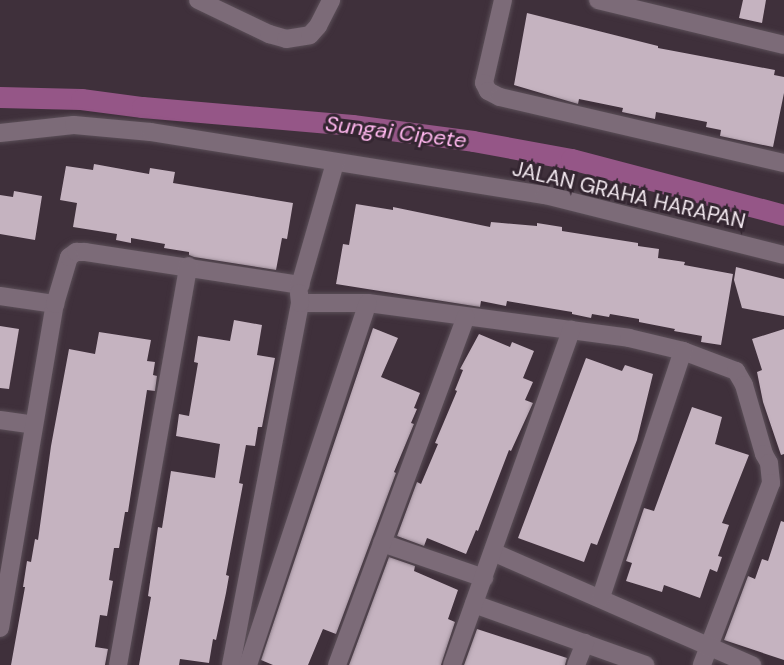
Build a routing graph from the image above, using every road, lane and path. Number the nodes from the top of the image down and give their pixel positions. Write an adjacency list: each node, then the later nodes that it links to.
1 (198, 0): 2 (street)
2 (331, 0)
3 (503, 0): 8 (street)
4 (598, 0): 5 (street)
5 (784, 45)
6 (0, 133): 7 (street, JALAN GRAHA HARAPAN)
7 (335, 163): 9 (street, JALAN GRAHA HARAPAN); 11 (street)
8 (784, 164)
9 (784, 255)
10 (188, 266): 11 (street); 14 (street); 29 (street)
11 (300, 294): 13 (street); 30 (street)
12 (0, 296): 14 (street)
13 (368, 303): 15 (street); 31 (street)
14 (55, 304): 19 (street)
15 (466, 317): 16 (street); 21 (street)
16 (571, 330): 17 (street); 22 (street)
17 (683, 351): 24 (street); 28 (street)
18 (0, 420): 19 (street)
19 (34, 425): 20 (street)
20 (7, 531): 26 (street)
21 (382, 543): 23 (street); 32 (street)
22 (493, 552): 23 (street); 24 (street)
23 (484, 578): 25 (street)
24 (601, 597): 28 (street)
25 (474, 604): 27 (street); 33 (street)
26 (0, 628)
27 (585, 644): 34 (street); 35 (street)
28 (709, 644): 36 (street); 37 (street)
29 (118, 665)
30 (231, 665)
31 (248, 665)
32 (337, 665)
33 (452, 665)
34 (576, 665)
35 (645, 665)
36 (702, 665)
37 (752, 665)

